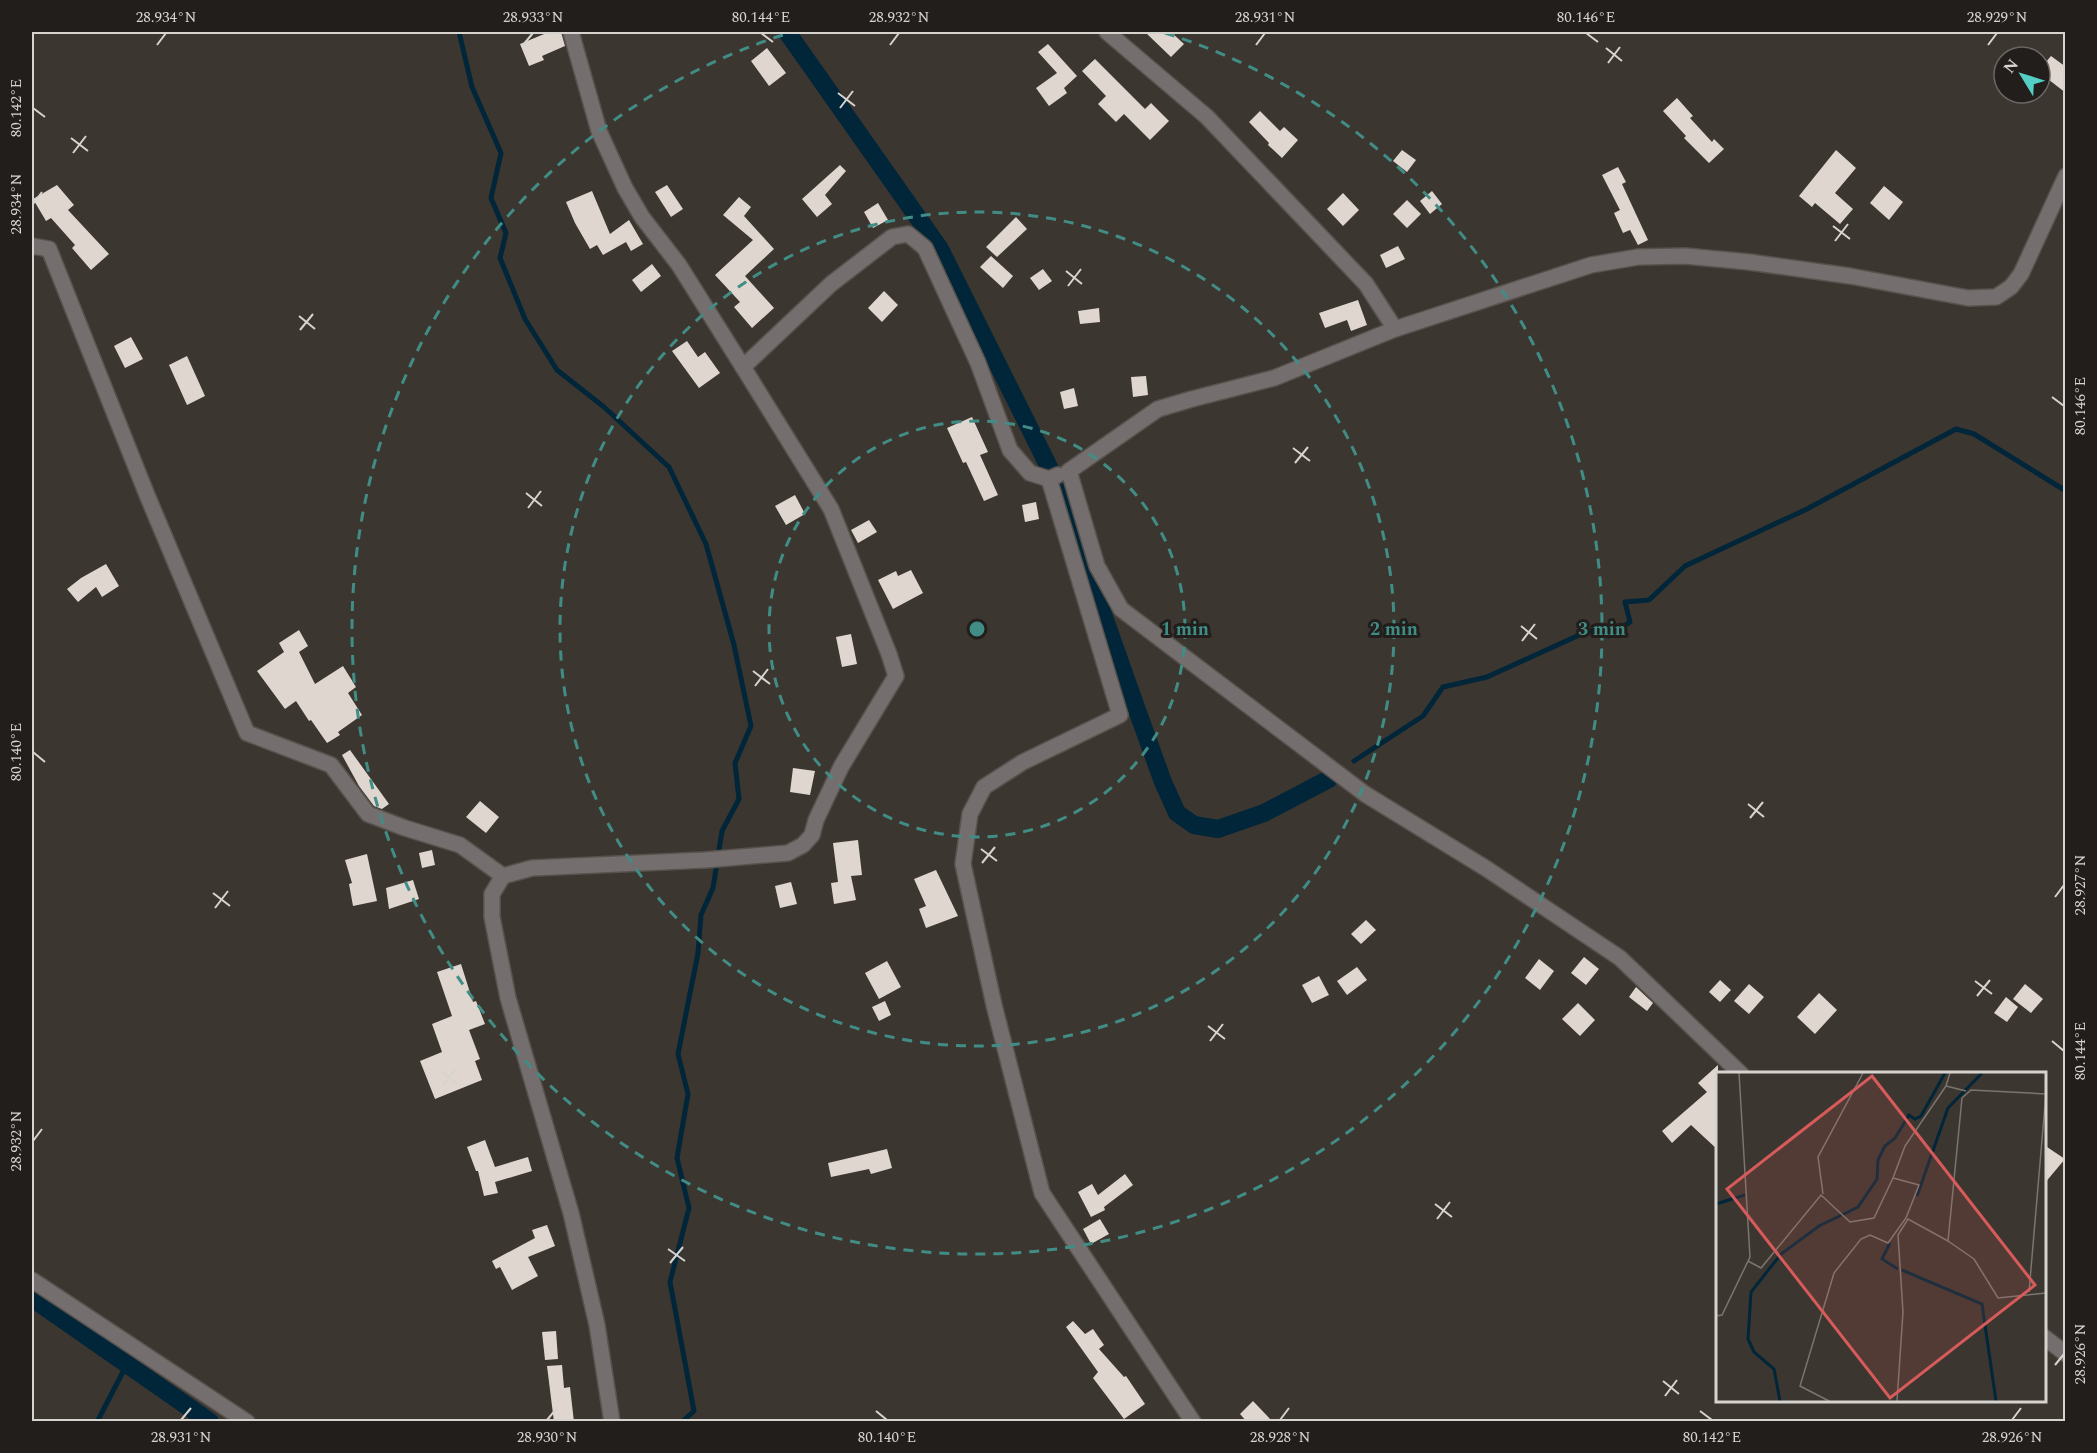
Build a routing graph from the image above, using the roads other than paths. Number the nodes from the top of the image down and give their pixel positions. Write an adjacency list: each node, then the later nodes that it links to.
1 (571, 32): 6 (street)
2 (1107, 32): 5 (street)
3 (2066, 176): 5 (street)
4 (32, 246): 9 (street)
5 (1395, 329): 7 (street)
6 (743, 368): 8 (street); 9 (street)
7 (1069, 471): 8 (street); 10 (street)
8 (1049, 479): 16 (street)
9 (503, 876): 15 (street)
10 (1739, 1072)
11 (32, 1280): 14 (street)
12 (2046, 1339): 13 (street)
13 (2066, 1354)
14 (247, 1422)
15 (612, 1422)
16 (1192, 1422)

